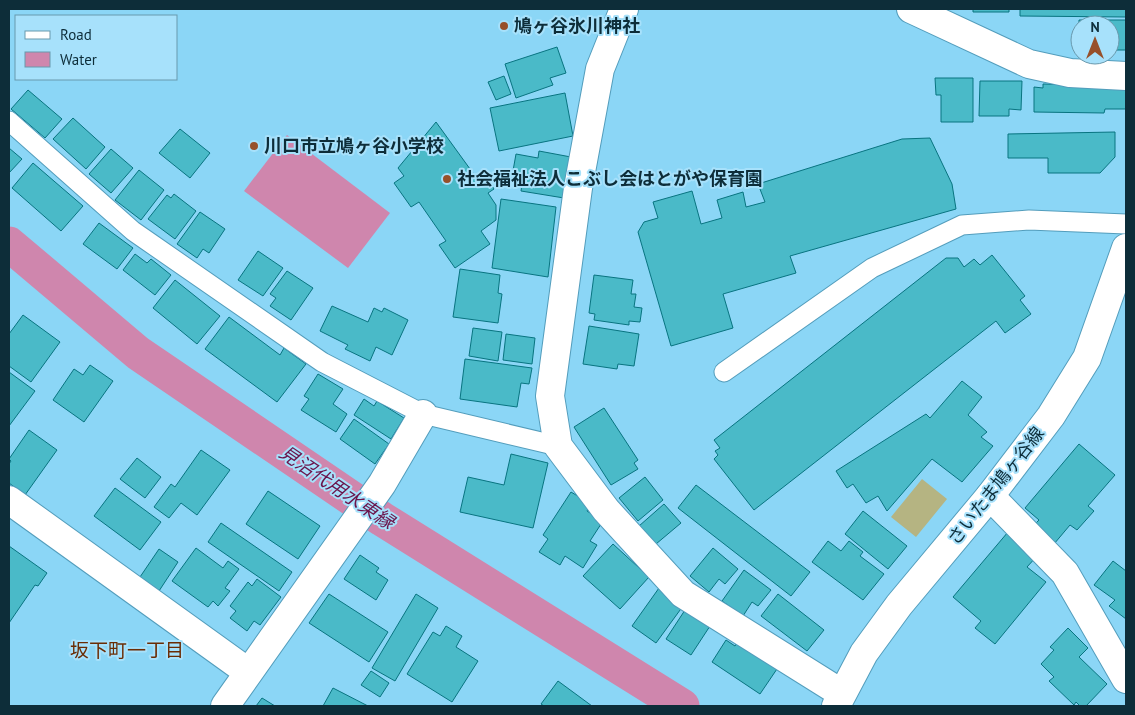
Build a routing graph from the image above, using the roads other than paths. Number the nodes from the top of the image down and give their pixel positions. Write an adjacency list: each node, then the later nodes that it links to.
1 (624, 9): 9 (street)
2 (911, 9): 3 (street)
3 (1126, 76)
4 (9, 121): 8 (lane)
5 (1126, 224): 7 (lane)
6 (1126, 248): 10 (street, さいたま鳩ヶ谷線)
7 (724, 372)
8 (423, 414): 9 (lane); 12 (street)
9 (558, 446): 14 (street)
10 (990, 496): 13 (street); 14 (street, さいたま鳩ヶ谷線)
11 (9, 500): 12 (street)
12 (248, 672): 15 (street)
13 (1126, 679)
14 (839, 700)
15 (225, 706)

